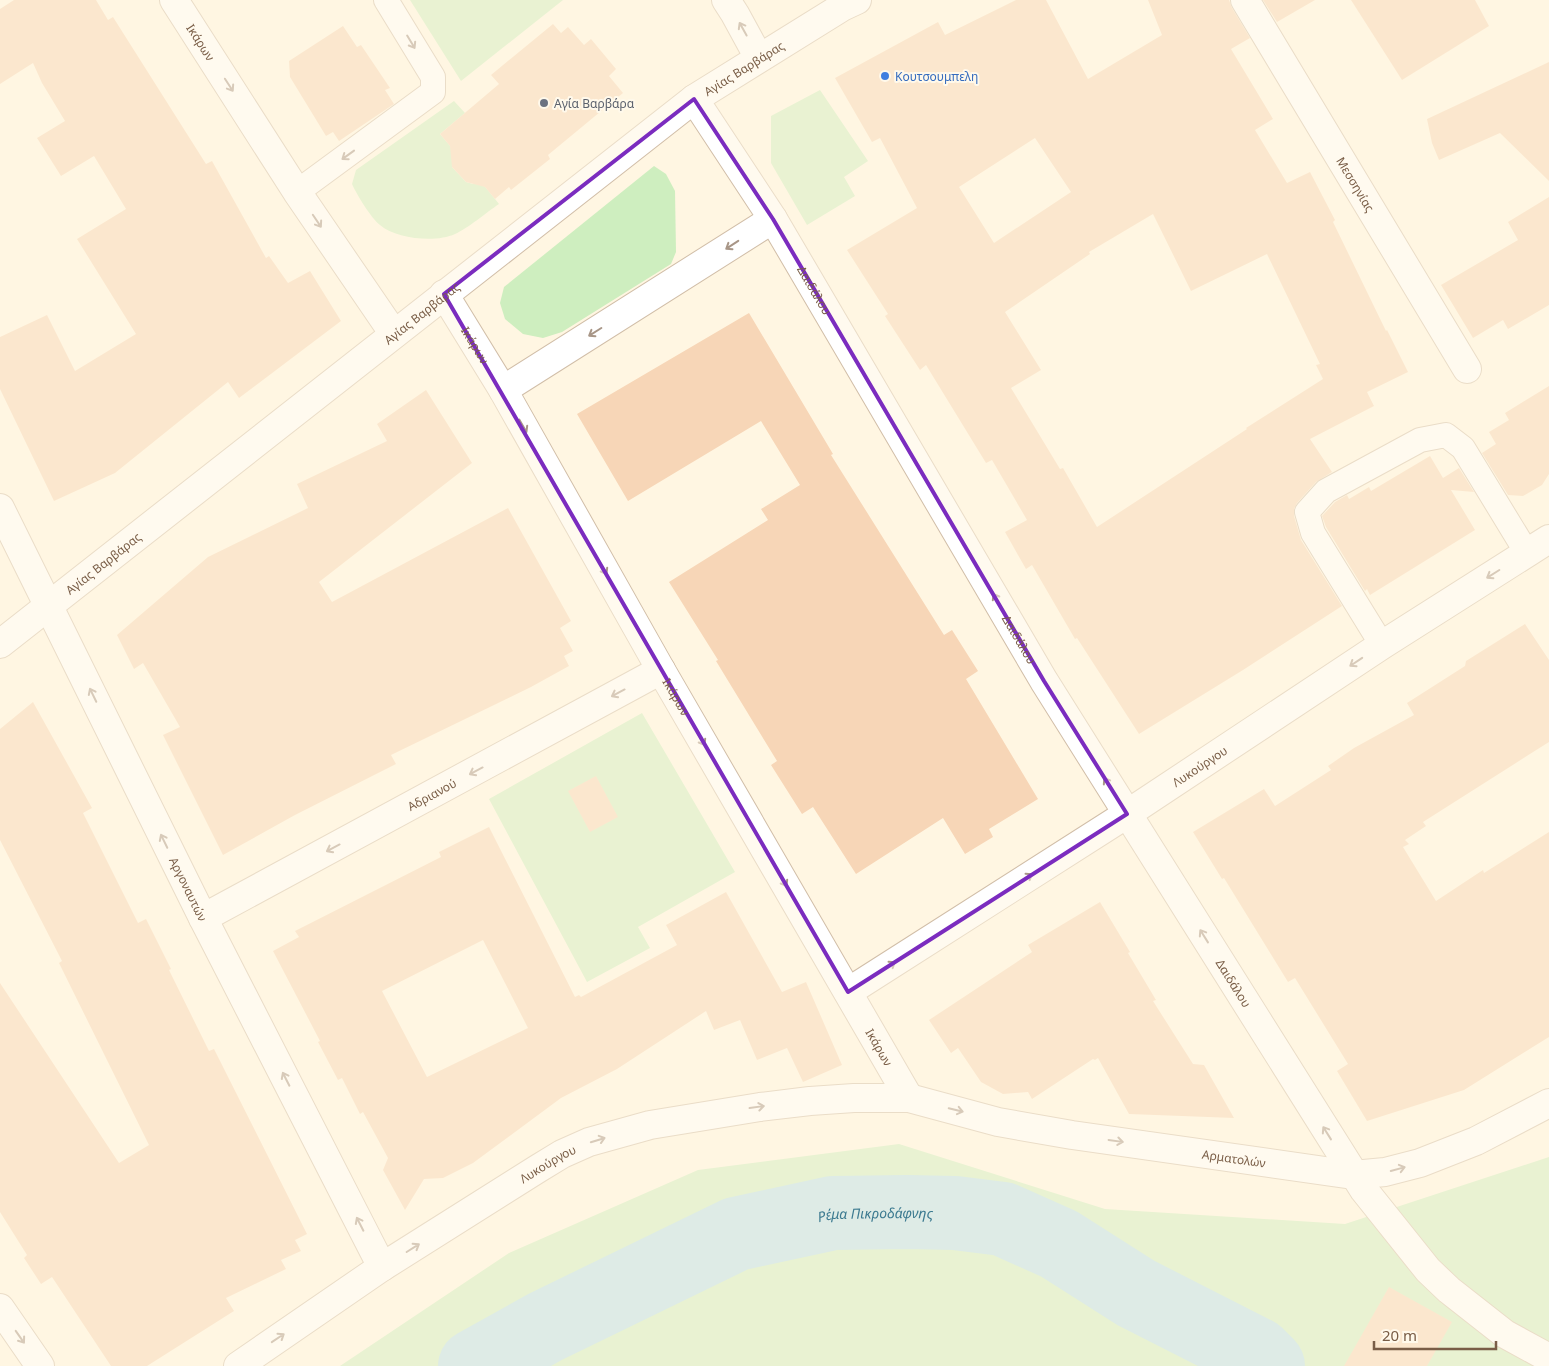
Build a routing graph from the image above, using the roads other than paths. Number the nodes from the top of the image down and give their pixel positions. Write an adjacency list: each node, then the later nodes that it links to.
1 (174, 0): 8 (street, Ικάρων, one-way to 8)
2 (386, 0): 8 (lane, one-way to 8)
3 (726, 0): 6 (street, one-way to 3)
4 (857, 0): 6 (street, Αγίας Βαρβάρας)
5 (1245, 0): 12 (street, Μεσσηνίας)
6 (759, 58): 7 (street, Αγίας Βαρβάρας)
7 (694, 99): 9 (street, Δαιδάλου); 10 (street, Αγίας Βαρβάρας)
8 (297, 192): 11 (street, Ικάρων, one-way to 11)
9 (773, 219): 13 (street, one-way to 13); 20 (street, Δαιδάλου, one-way to 9)
10 (444, 294): 11 (street, Αγίας Βαρβάρας); 13 (street, Ικάρων)
11 (394, 334): 16 (street, Αγίας Βαρβάρας)
12 (1467, 369)
13 (503, 390): 19 (street, Ικάρων, one-way to 19)
14 (0, 508): 16 (street, Αργοναυτών)
15 (1538, 546): 18 (street, Λυκούργου, one-way to 18); 18 (lane)
16 (48, 605): 17 (street, Αγίας Βαρβάρας); 21 (street, Αργοναυτών, one-way to 16)
17 (0, 644)
18 (1382, 645): 20 (street, Λυκούργου, one-way to 20)
19 (661, 670): 21 (street, Αδριανού, one-way to 21); 22 (street, Ικάρων, one-way to 22)
20 (1127, 814): 22 (street, Λυκούργου, one-way to 20); 25 (street, Δαιδάλου, one-way to 20)
21 (203, 918): 26 (street, Αργοναυτών, one-way to 21)
22 (848, 992): 23 (street, Ικάρων)
23 (909, 1098): 25 (street, Αρματολών, one-way to 25); 26 (street, Λυκούργου, one-way to 23)
24 (1549, 1103): 25 (street, Αρματολών, one-way to 24)
25 (1353, 1175): 28 (street, Δαιδάλου)
26 (382, 1267): 30 (street, Λυκούργου, one-way to 26)
27 (0, 1308): 29 (street, one-way to 29)
28 (1549, 1358)
29 (40, 1366)
30 (238, 1366)

